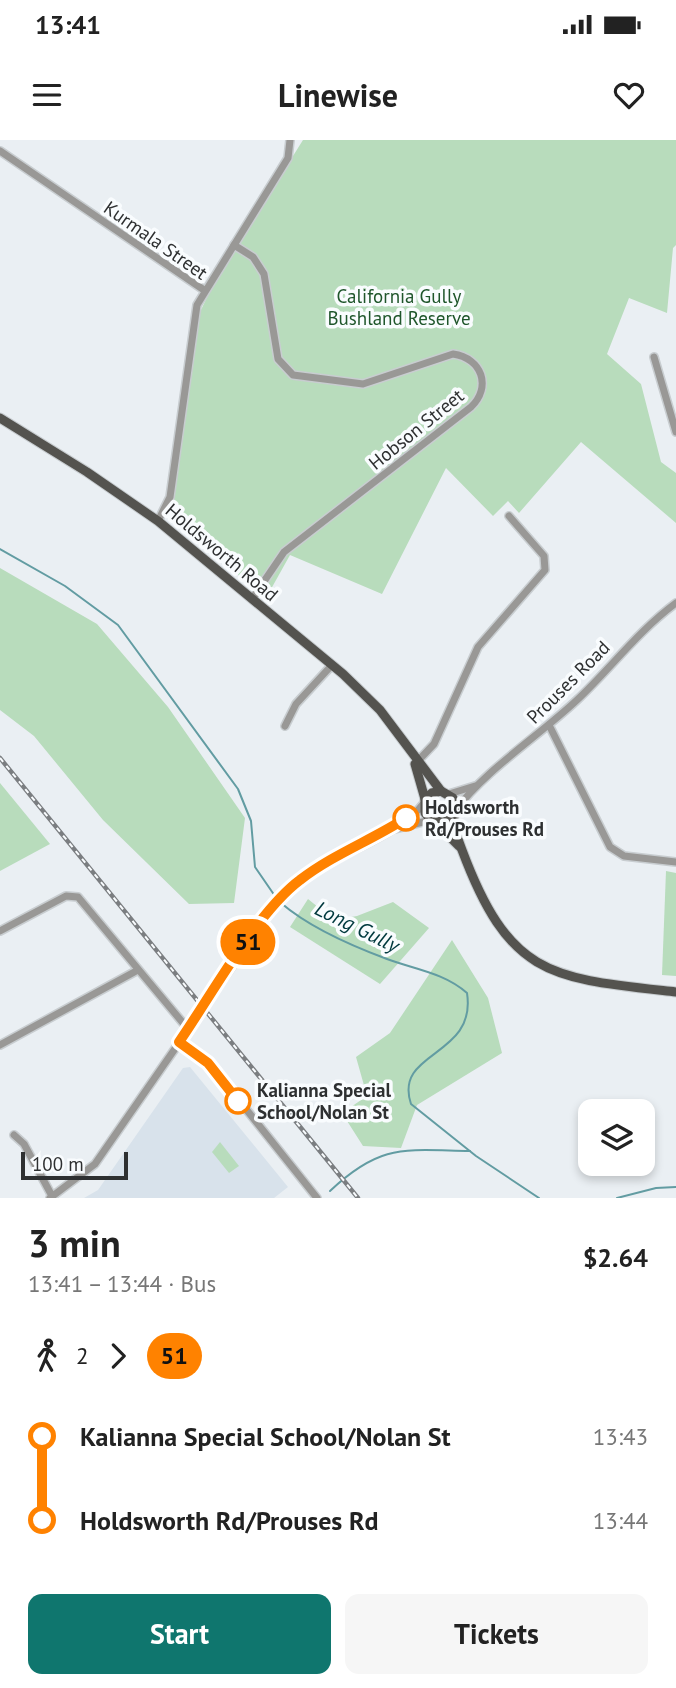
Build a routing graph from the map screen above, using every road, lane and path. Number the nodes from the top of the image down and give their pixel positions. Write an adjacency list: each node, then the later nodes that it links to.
1 (290, 140): 3 (street)
2 (0, 151): 4 (street, Kurmala Street)
3 (234, 245): 4 (street); 10 (street, Hobson Street)
4 (204, 290): 9 (street, Kurmala Street)
5 (654, 357): 7 (street)
6 (0, 418): 9 (main road, Holdsworth Road)
7 (676, 432)
8 (509, 516): 15 (street)
9 (158, 521): 10 (main road, Holdsworth Road)
10 (252, 600): 12 (main road, Holdsworth Road)
11 (676, 603): 13 (street, Prouses Road)
12 (332, 665): 14 (street); 15 (main road, Holdsworth Road)
13 (549, 725): 16 (street, Prouses Road); 23 (street)
14 (285, 726)
15 (417, 763): 17 (main road, Holdsworth Road); 18 (main road, Holdsworth Road)
16 (481, 783): 17 (street, Prouses Road); 19 (street, Prouses Road)
17 (445, 792): 18 (main road); 19 (main road)
18 (425, 801): 20 (main road); 21 (street)
19 (455, 813): 20 (main road); 22 (main road)
20 (433, 821): 21 (street); 22 (main road)
21 (391, 830): 27 (street)
22 (462, 850): 26 (main road)
23 (676, 862)
24 (0, 931): 25 (street)
25 (138, 970): 27 (street); 29 (street)
26 (676, 992)
27 (188, 1029): 28 (street)
28 (179, 1042): 31 (street); 32 (street)
29 (0, 1045)
30 (14, 1135): 31 (street)
31 (51, 1197)
32 (317, 1198)

